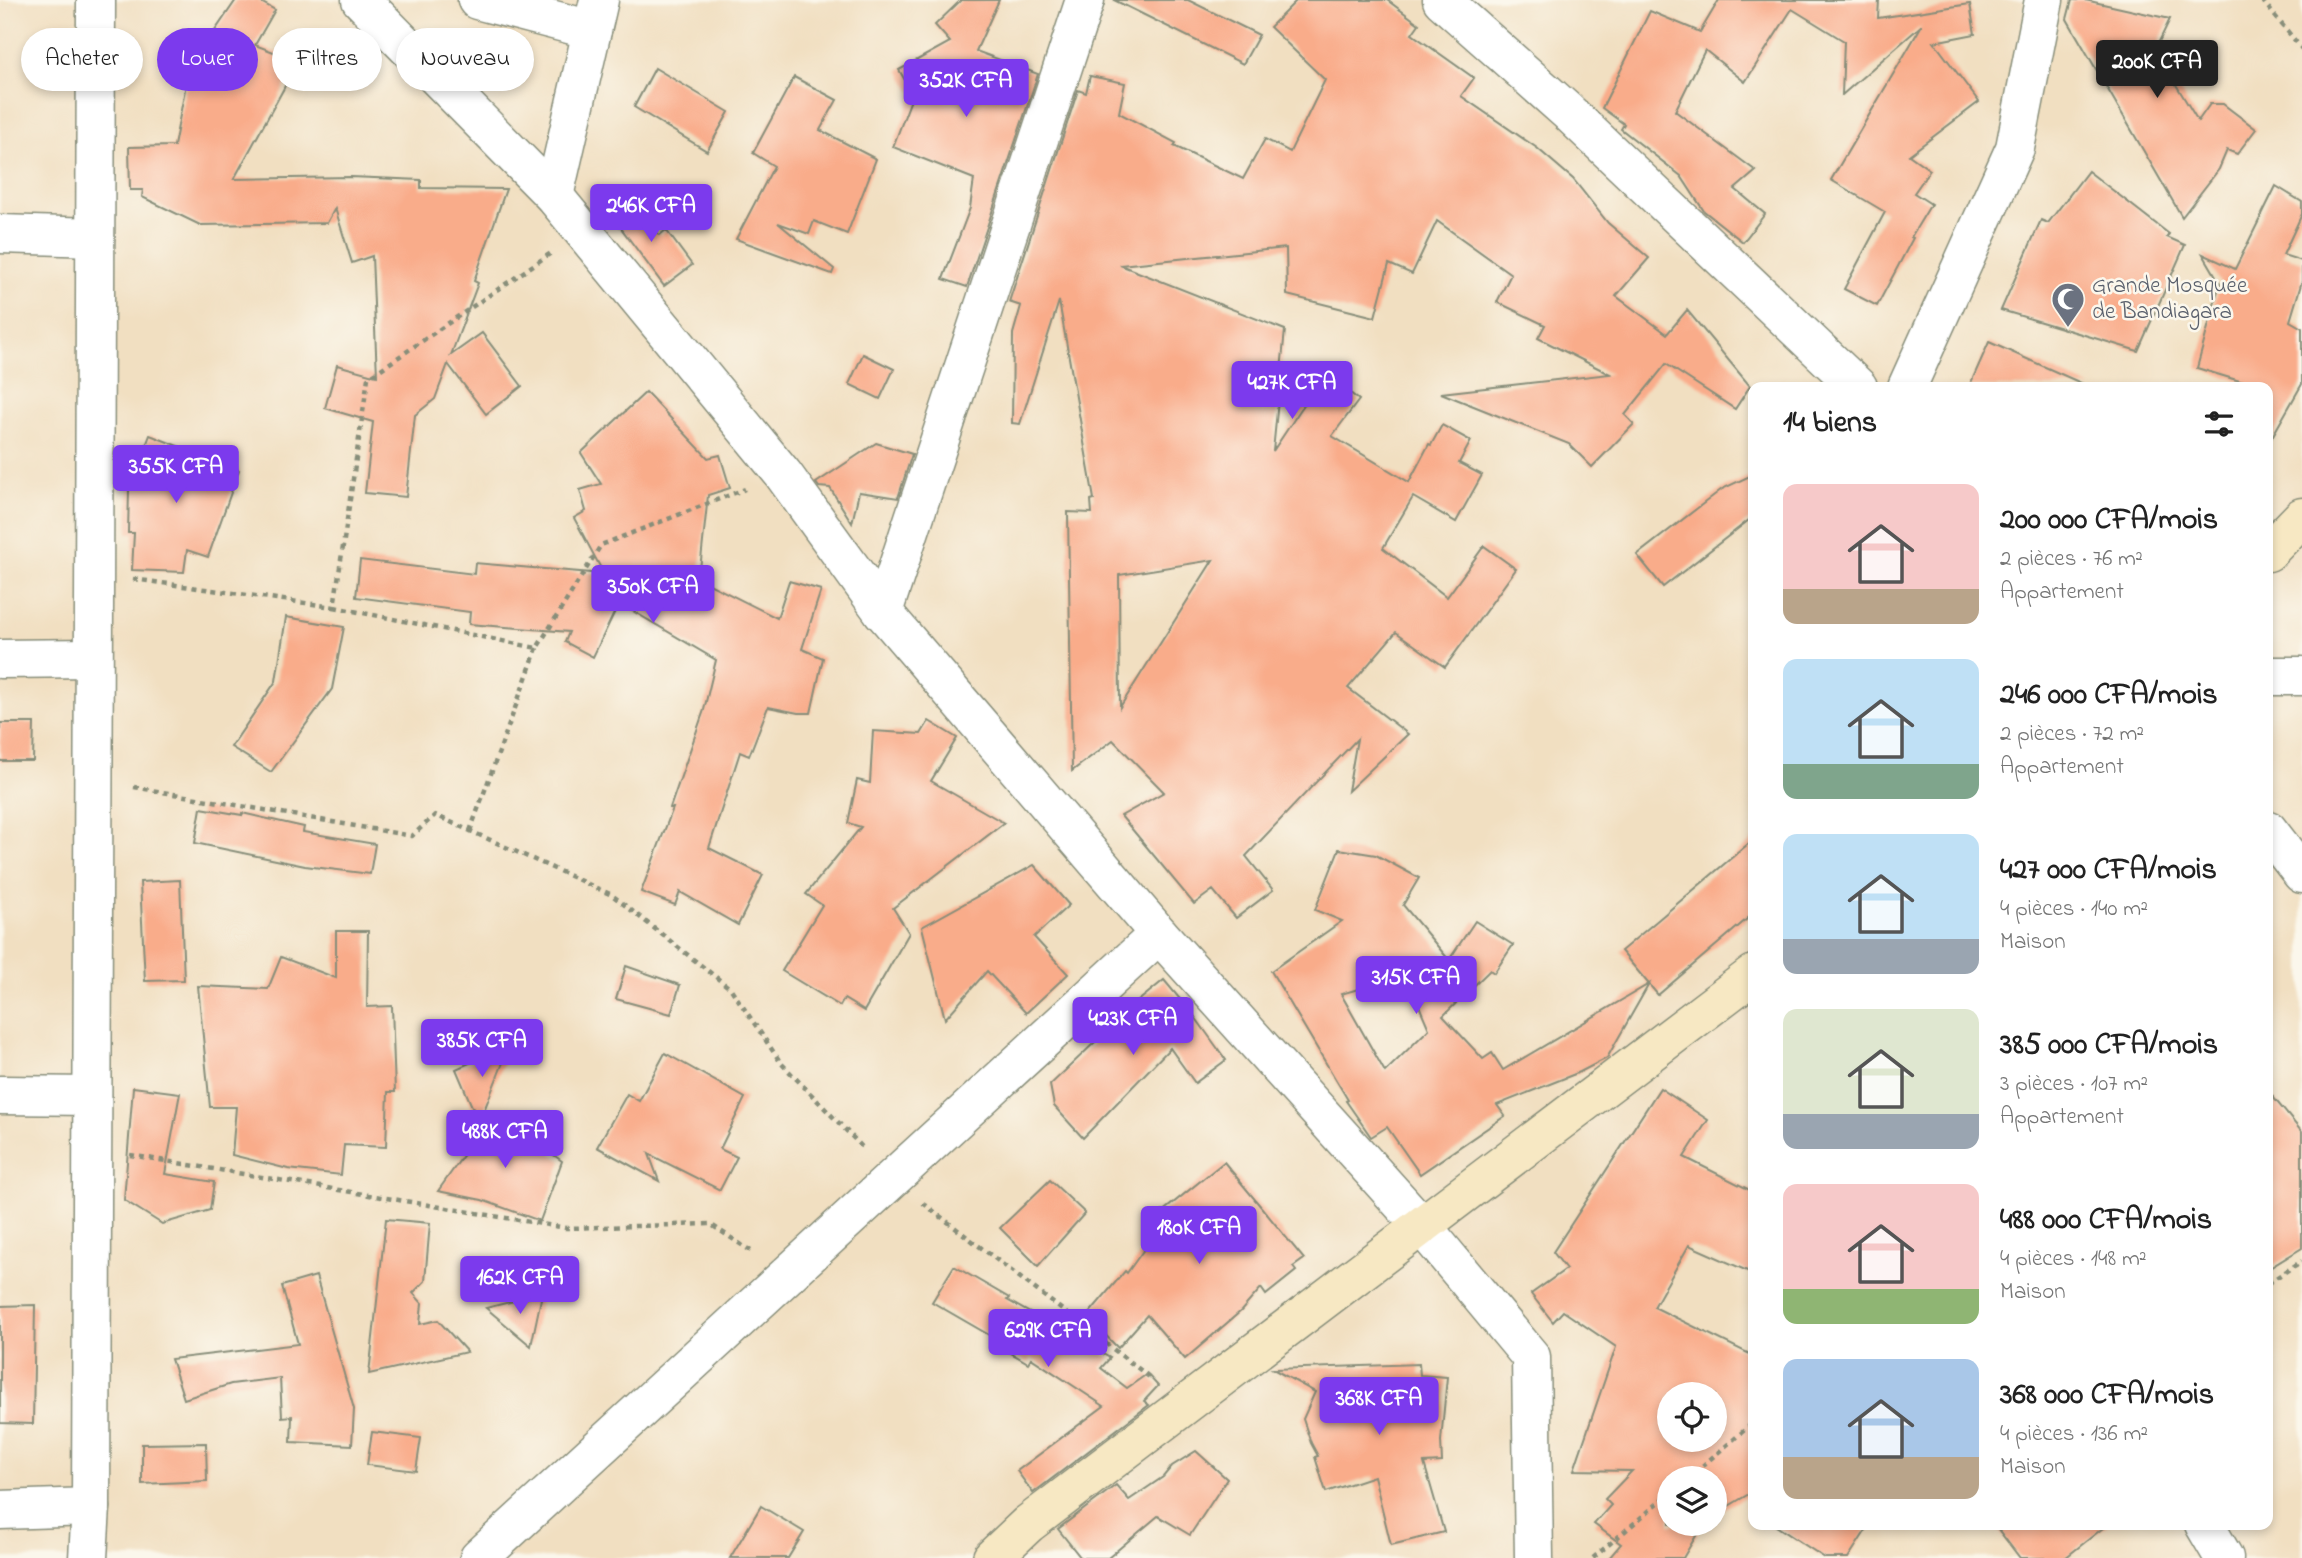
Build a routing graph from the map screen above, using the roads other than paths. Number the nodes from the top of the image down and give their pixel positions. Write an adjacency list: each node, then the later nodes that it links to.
1 (96, 0): 10 (street)
2 (361, 0): 8 (street)
3 (477, 0): 7 (street)
4 (1085, 0): 15 (street)
5 (1443, 0): 11 (street)
6 (2044, 0): 12 (street)
7 (595, 15): 8 (street)
8 (554, 196): 15 (street)
9 (0, 234): 10 (street)
10 (95, 237): 16 (street)
11 (1853, 382)
12 (1909, 382)
13 (2302, 517): 14 (main road)
14 (2273, 547)
15 (883, 612): 22 (street)
16 (93, 658): 17 (street); 25 (street)
17 (0, 659)
18 (2273, 676): 19 (street)
19 (2302, 676)
20 (2273, 837): 21 (street)
21 (2302, 874)
22 (1159, 934): 26 (street); 31 (street)
23 (1748, 979): 26 (main road)
24 (0, 1094): 25 (street)
25 (92, 1097): 27 (street)
26 (1422, 1226): 32 (main road); 33 (street)
27 (90, 1507): 28 (street); 30 (street)
28 (0, 1510)
29 (2208, 1530): 34 (street)
30 (88, 1558)
31 (479, 1558)
32 (992, 1558)
33 (1534, 1558)
34 (2224, 1558)

